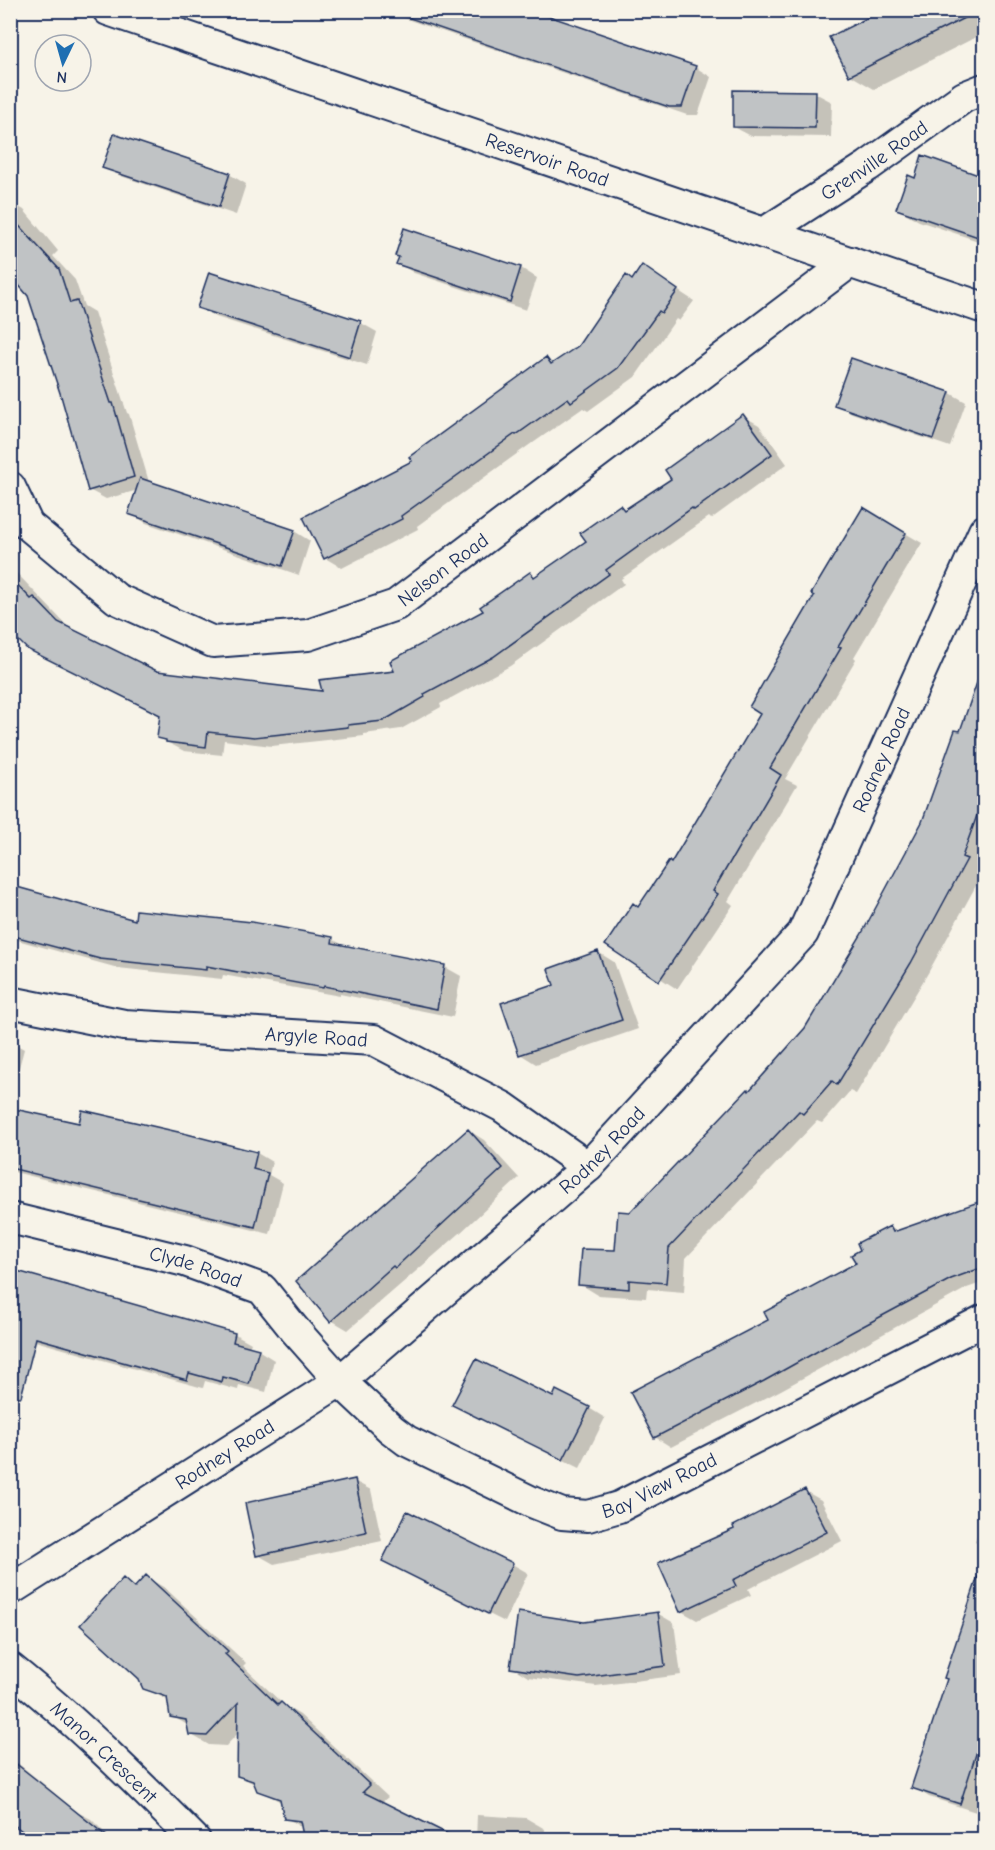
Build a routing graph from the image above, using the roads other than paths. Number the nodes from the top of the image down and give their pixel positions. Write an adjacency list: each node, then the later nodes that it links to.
1 (108, 10): 2 (street, Reservoir Road)
2 (150, 17): 4 (street, Reservoir Road)
3 (984, 89): 4 (street, Grenville Road)
4 (764, 233): 5 (street, Reservoir Road)
5 (850, 262): 6 (street, Reservoir Road); 7 (street, Nelson Road)
6 (984, 308)
7 (10, 487)
8 (984, 531): 10 (street, Rodney Road)
9 (10, 1002): 10 (street, Argyle Road)
10 (588, 1167): 13 (street, Rodney Road)
11 (10, 1218): 13 (street, Clyde Road)
12 (984, 1320): 13 (street, Bay View Road)
13 (340, 1381): 14 (street, Rodney Road)
14 (10, 1590)
15 (10, 1668): 16 (street, Manor Crescent)
16 (195, 1839)

